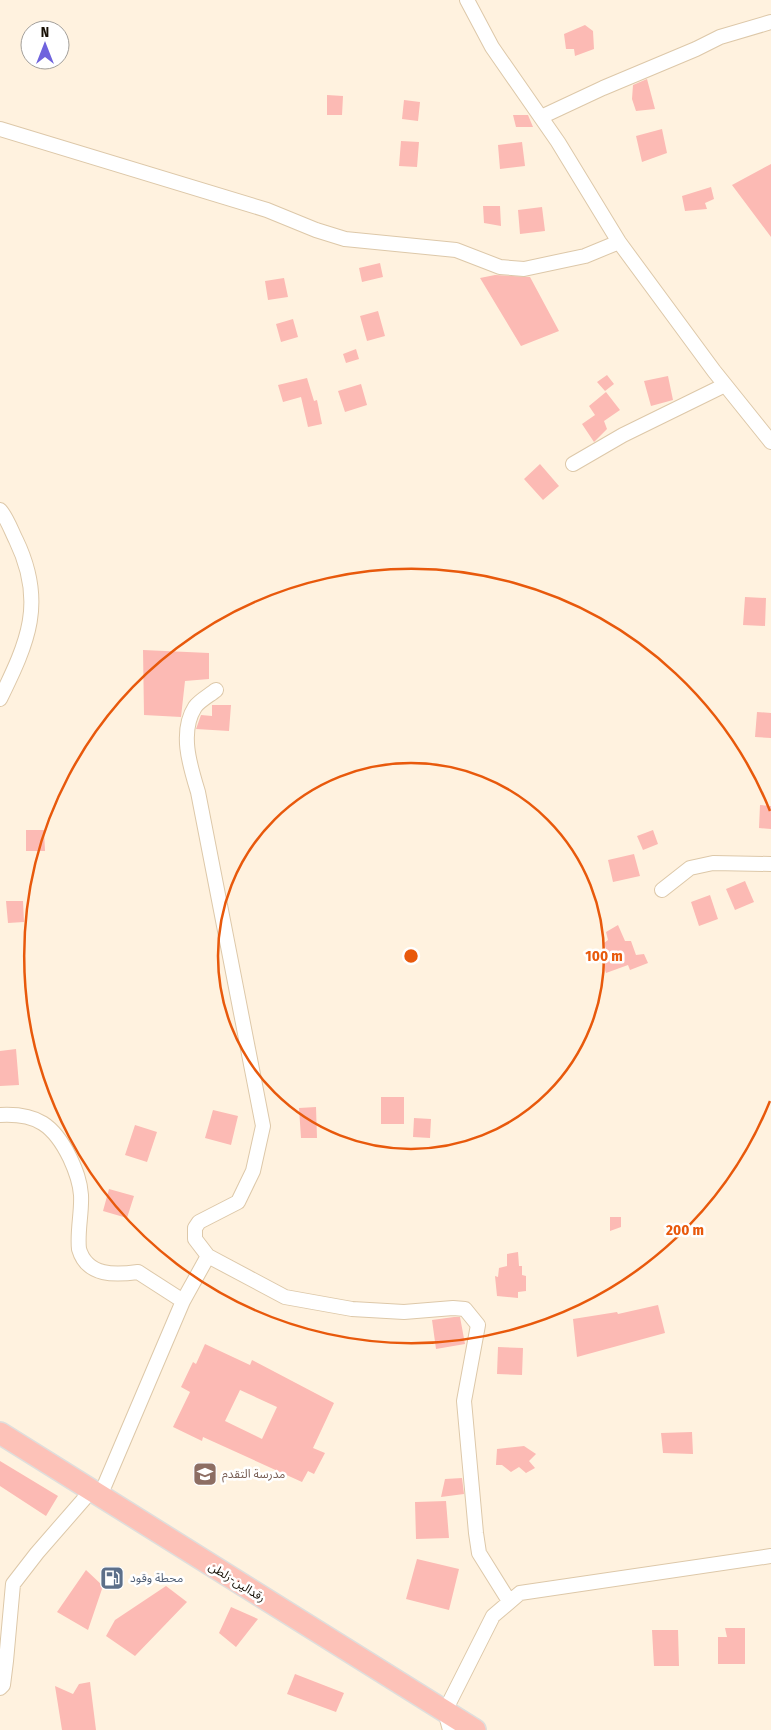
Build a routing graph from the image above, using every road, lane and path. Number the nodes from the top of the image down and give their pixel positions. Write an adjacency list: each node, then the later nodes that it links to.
1 (467, 0): 3 (street)
2 (771, 22): 3 (street)
3 (541, 117): 5 (street)
4 (0, 129): 5 (street)
5 (618, 242): 6 (street)
6 (725, 385): 7 (street); 8 (street)
7 (771, 442)
8 (573, 464)
9 (0, 510): 11 (street)
10 (216, 690): 15 (street)
11 (0, 700)
12 (771, 864): 13 (street)
13 (662, 890)
14 (0, 1115): 16 (street)
15 (208, 1256): 16 (street); 20 (street)
16 (183, 1301): 18 (street)
17 (0, 1433): 18 (main road, رقدالين-زلطن)
18 (96, 1493): 21 (street); 22 (main road, رقدالين-زلطن)
19 (771, 1556): 20 (street)
20 (509, 1601): 22 (street)
21 (0, 1688)
22 (447, 1721): 23 (main road, رقدالين-زلطن)
23 (475, 1730)

